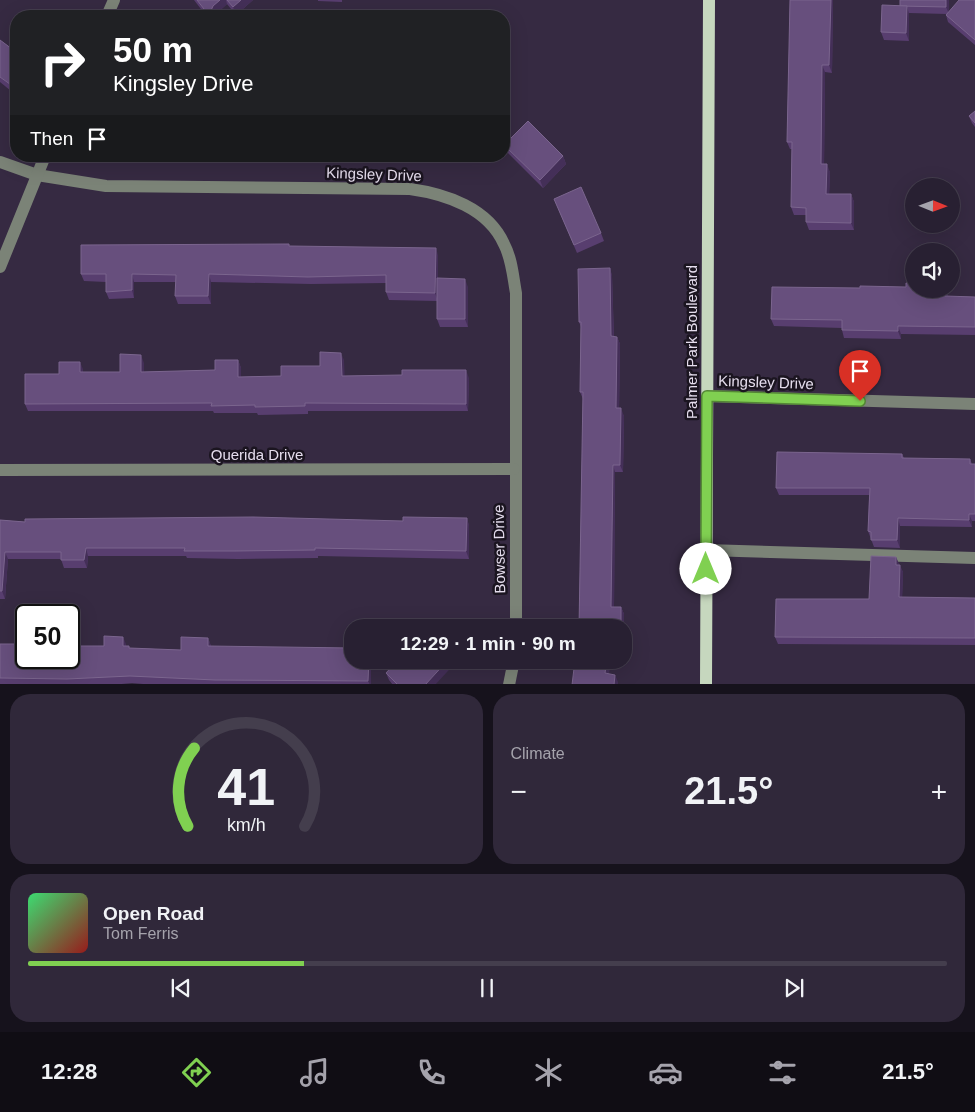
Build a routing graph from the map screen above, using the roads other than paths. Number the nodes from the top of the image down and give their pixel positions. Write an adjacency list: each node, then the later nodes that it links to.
1 (709, 0): 6 (main road, Palmer Park Boulevard)
2 (0, 162): 4 (street, Kingsley Drive)
3 (42, 162): 4 (street)
4 (37, 175): 5 (street); 8 (street, Kingsley Drive)
5 (0, 267)
6 (707, 396): 7 (street, Kingsley Drive); 10 (main road, Palmer Park Boulevard)
7 (975, 404)
8 (514, 469): 9 (street, Querida Drive); 12 (street, Bowser Drive)
9 (0, 470)
10 (706, 550): 11 (street); 15 (main road, Palmer Park Boulevard)
11 (975, 558)
12 (516, 619)
13 (512, 669): 14 (street)
14 (509, 684)
15 (706, 684)

